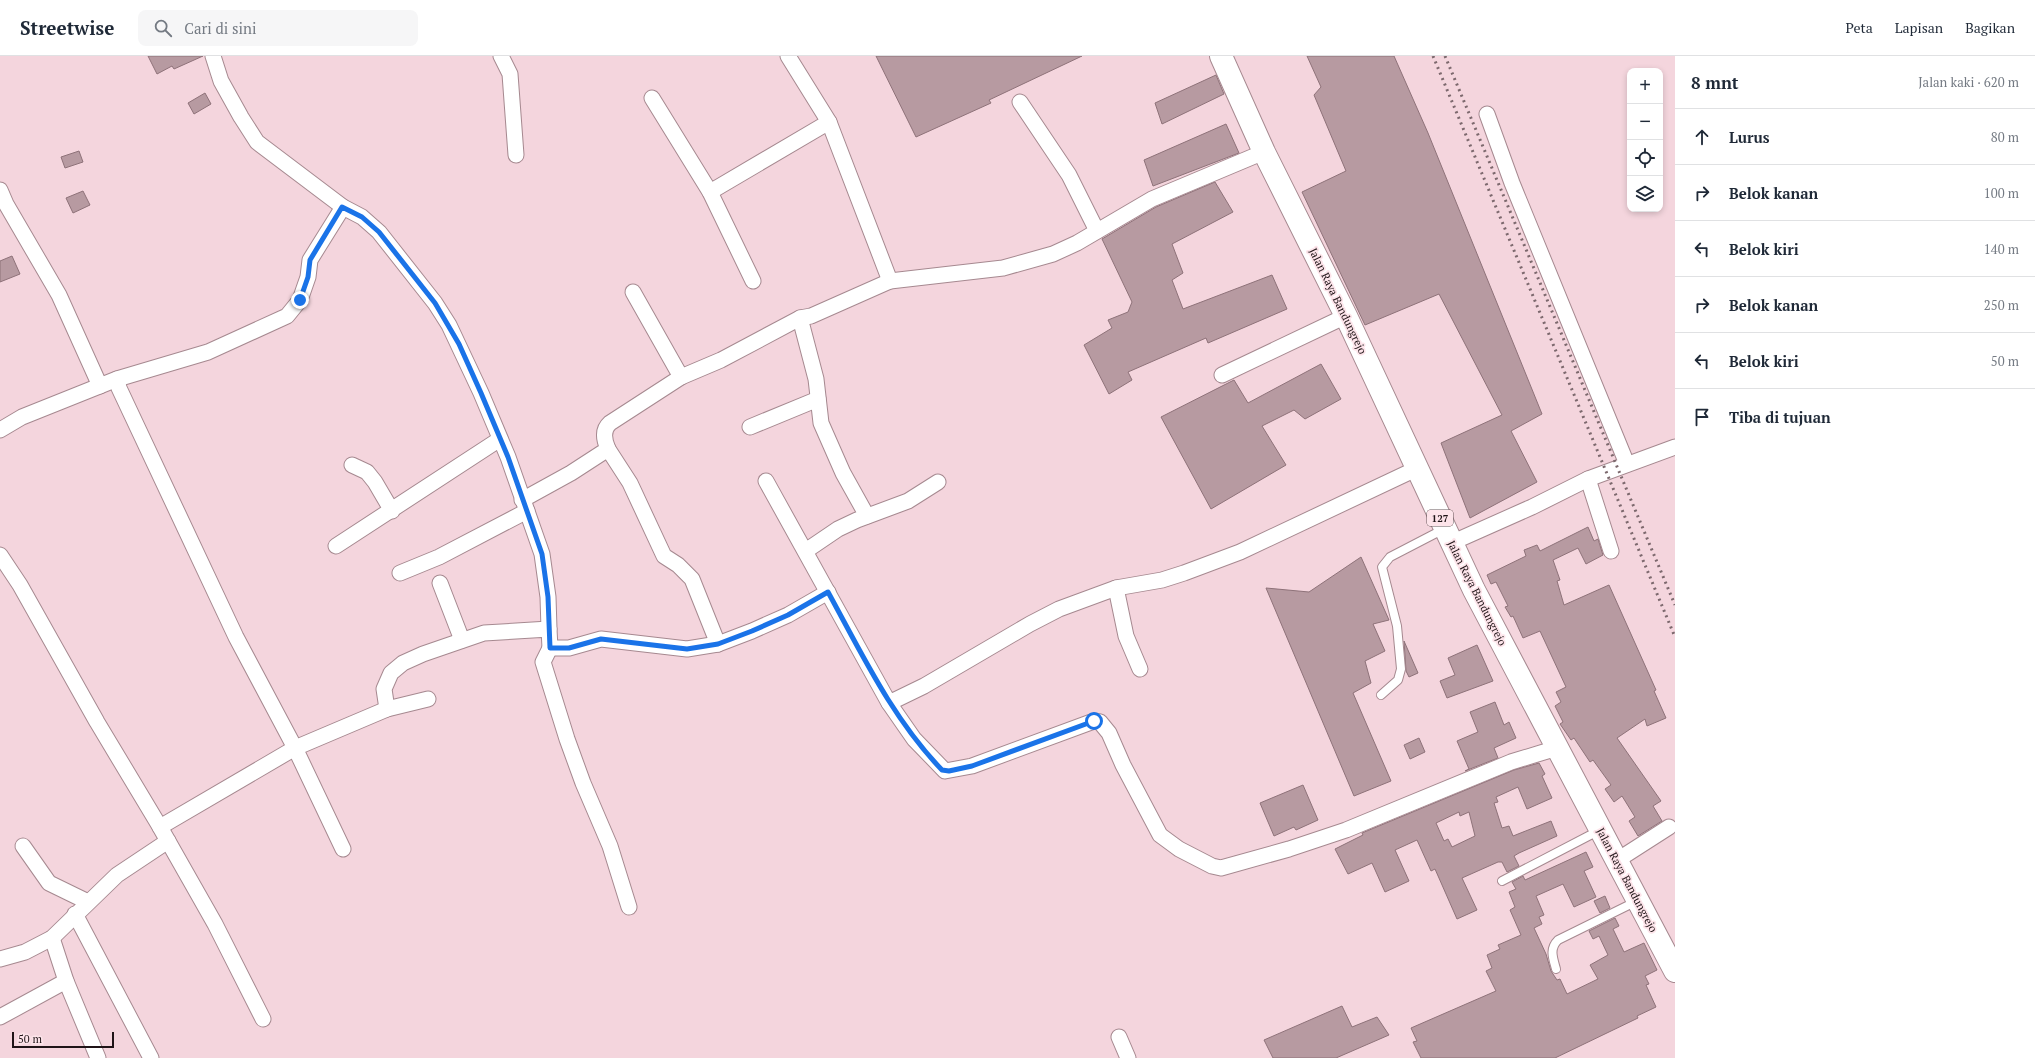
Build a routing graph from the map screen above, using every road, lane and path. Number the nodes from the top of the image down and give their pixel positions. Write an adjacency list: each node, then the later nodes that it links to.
1 (213, 56): 13 (street)
2 (501, 56): 10 (street)
3 (788, 56): 8 (street)
4 (1223, 57): 9 (main road, Jalan Raya Bandungrejo / 127)
5 (652, 98): 12 (street)
6 (1020, 102): 14 (street)
7 (1486, 114): 30 (street)
8 (829, 122): 12 (street); 16 (street)
9 (1264, 152): 14 (street); 18 (main road, Jalan Raya Bandungrejo / 127)
10 (516, 155)
11 (0, 190): 23 (street)
12 (710, 192): 15 (street)
13 (342, 207): 22 (street); 27 (street)
14 (1097, 231): 16 (street)
15 (753, 281)
16 (890, 281): 19 (street)
17 (633, 292): 21 (street)
18 (1346, 316): 20 (street); 32 (main road, Jalan Raya Bandungrejo / 127)
19 (800, 318): 21 (street); 24 (street)
20 (1222, 375)
21 (681, 377): 29 (street)
22 (117, 379): 23 (street); 57 (street)
23 (100, 386): 26 (street)
24 (818, 399): 25 (street); 38 (street)
25 (750, 427)
26 (0, 430)
27 (500, 439): 36 (street); 37 (street)
28 (1675, 447): 30 (street)
29 (608, 449): 36 (street); 50 (street)
30 (1627, 464): 33 (street)
31 (352, 465): 37 (street)
32 (1418, 468): 39 (main road, Jalan Raya Bandungrejo / 127); 46 (street)
33 (1588, 479): 39 (street); 42 (street)
34 (766, 481): 41 (street)
35 (938, 482): 38 (street)
36 (525, 505): 44 (street); 48 (street)
37 (392, 511): 40 (street)
38 (868, 516): 41 (street)
39 (1448, 536): 53 (lane); 58 (main road, Jalan Raya Bandungrejo / 127)
40 (336, 546)
41 (804, 548): 47 (street)
42 (1611, 551)
43 (0, 555): 59 (street)
44 (400, 573)
45 (440, 582): 49 (street)
46 (1116, 588): 52 (street); 55 (street)
47 (828, 592): 50 (street); 55 (street)
48 (549, 629): 49 (street); 51 (street)
49 (462, 640): 56 (street)
50 (718, 644): 51 (street)
51 (550, 648): 69 (street)
52 (1140, 669)
53 (1381, 696)
54 (428, 699): 56 (street)
55 (889, 703): 58 (street)
56 (387, 709): 57 (street)
57 (294, 748): 59 (street); 64 (street)
58 (1557, 748): 61 (main road, Jalan Raya Bandungrejo / 127)
59 (160, 826): 62 (street)
60 (1669, 827): 65 (street)
61 (1600, 830): 65 (main road, Jalan Raya Bandungrejo / 127); 66 (lane)
62 (168, 841): 68 (street); 77 (street)
63 (23, 846): 68 (street)
64 (343, 849)
65 (1616, 861): 67 (main road, Jalan Raya Bandungrejo / 127)
66 (1502, 881)
67 (1638, 901): 73 (lane); 74 (main road, Jalan Raya Bandungrejo / 127)
68 (88, 902): 70 (street)
69 (629, 907)
70 (75, 914): 71 (street); 80 (street)
71 (52, 938): 72 (street); 75 (street)
72 (0, 959)
73 (1556, 970)
74 (1675, 972)
75 (66, 981): 76 (street); 79 (street)
76 (0, 1016)
77 (263, 1019)
78 (1119, 1037): 81 (street)
79 (98, 1058)
80 (151, 1058)
81 (1128, 1058)

